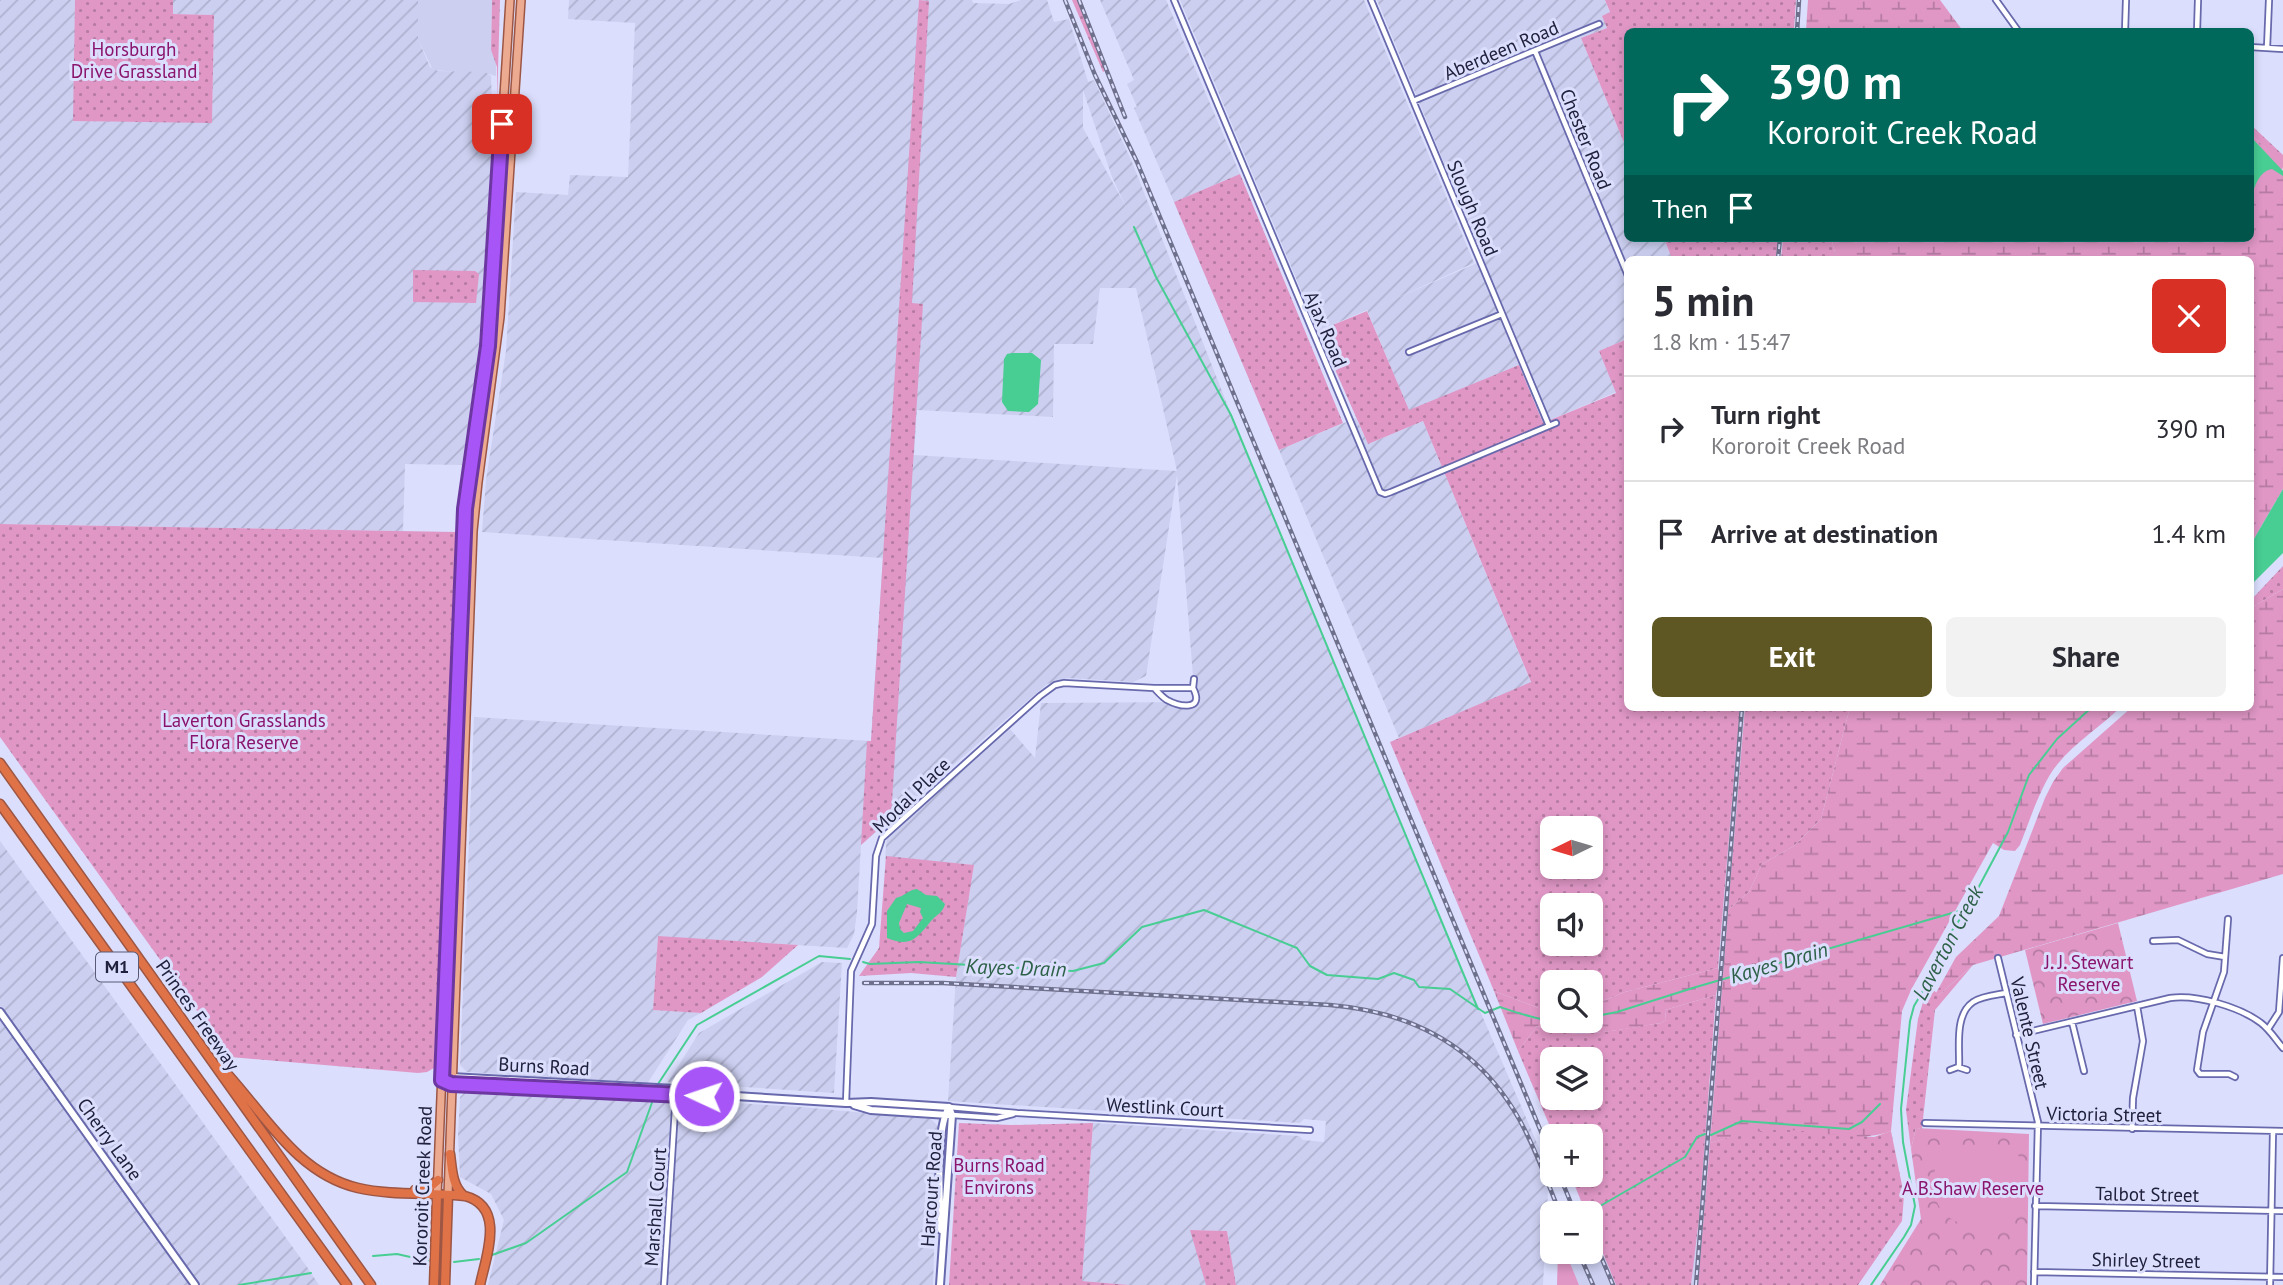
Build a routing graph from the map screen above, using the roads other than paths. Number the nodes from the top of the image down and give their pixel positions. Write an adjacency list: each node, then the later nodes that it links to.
1 (509, 0): 19 (main road, Kororoit Creek Road)
2 (521, 0): 20 (main road, Kororoit Creek Road)
3 (1174, 0): 27 (street, Ajax Road)
4 (1371, 0): 18 (street, Slough Road)
5 (2005, 0): 9 (street)
6 (2126, 0): 12 (street)
7 (2198, 0): 13 (street)
8 (2269, 0): 15 (street)
9 (1998, 2): 11 (street)
10 (1599, 24): 17 (street, Aberdeen Road)
11 (2016, 28)
12 (2125, 28)
13 (2197, 28)
14 (2254, 47): 15 (street)
15 (2267, 48): 16 (street)
16 (2283, 49)
17 (1535, 51): 18 (street, Aberdeen Road); 21 (street, Chester Road)
18 (1413, 102): 24 (street, Slough Road)
19 (501, 142): 20 (main road); 22 (main road, Kororoit Creek Road)
20 (511, 143): 23 (main road, Kororoit Creek Road)
21 (1624, 266)
22 (494, 268): 23 (main road); 28 (main road, Kororoit Creek Road)
23 (503, 268): 29 (main road, Kororoit Creek Road)
24 (1502, 314): 25 (street); 27 (street, Slough Road)
25 (1409, 352)
26 (1556, 423): 27 (street, Ajax Road)
27 (1549, 426)
28 (463, 541): 29 (main road); 35 (main road, Kororoit Creek Road)
29 (473, 542): 36 (main road, Kororoit Creek Road)
30 (1194, 679): 32 (street)
31 (1154, 688): 32 (street, Modal Place); 32 (street, Modal Place); 61 (street, Modal Place)
32 (1193, 688)
33 (0, 763): 52 (highway, Princes Freeway / M1)
34 (0, 804): 67 (highway, Princes Freeway / M1)
35 (452, 826): 36 (main road); 38 (main road, Kororoit Creek Road)
36 (461, 827): 39 (main road, Kororoit Creek Road)
37 (2228, 919): 41 (street)
38 (447, 928): 39 (main road); 58 (main road, Kororoit Creek Road)
39 (457, 928): 59 (main road, Kororoit Creek Road)
40 (2153, 941): 41 (street)
41 (2225, 957): 45 (street)
42 (1997, 958): 44 (street, Valente Street)
43 (2283, 958): 49 (street)
44 (2006, 993): 50 (street, Valente Street); 53 (street)
45 (2213, 1002): 46 (street); 49 (street); 57 (street)
46 (2137, 1006): 48 (street); 68 (street)
47 (2, 1018): 84 (street, Cherry Lane)
48 (2072, 1022): 50 (street); 56 (street)
49 (2268, 1029): 51 (street)
50 (2016, 1035): 66 (street, Valente Street)
51 (2283, 1048)
52 (208, 1054): 74 (highway); 87 (highway, Princes Freeway / M1)
53 (1959, 1067): 54 (street); 55 (street)
54 (1950, 1070)
55 (1967, 1070)
56 (2084, 1071)
57 (2235, 1077)
58 (442, 1080): 59 (main road); 73 (main road, Kororoit Creek Road)
59 (451, 1080): 60 (street, Burns Road); 72 (main road, Kororoit Creek Road)
60 (676, 1092): 61 (street, Burns Road); 91 (street, Marshall Court)
61 (846, 1103): 62 (street, Burns Road); 64 (street, Burns Road)
62 (949, 1107): 63 (street, Westlink Court); 64 (street, Harcourt Road)
63 (1017, 1113): 64 (street, Westlink Court); 69 (street, Westlink Court)
64 (948, 1115): 92 (street, Harcourt Road)
65 (1925, 1123): 66 (street, Victoria Street)
66 (2037, 1127): 68 (street, Victoria Street); 78 (street)
67 (234, 1129): 85 (highway); 86 (highway, Princes Freeway / M1)
68 (2132, 1129): 70 (street, Victoria Street)
69 (1310, 1130)
70 (2273, 1131): 71 (street, Victoria Street); 79 (street)
71 (2283, 1131)
72 (450, 1154): 75 (main road, Kororoit Creek Road); 77 (highway)
73 (438, 1180): 74 (highway); 76 (main road, Kororoit Creek Road)
74 (398, 1193): 76 (highway)
75 (448, 1195): 76 (highway); 77 (highway); 89 (highway, Kororoit Creek Road)
76 (437, 1196): 88 (highway, Kororoit Creek Road)
77 (465, 1196): 90 (highway)
78 (2035, 1206): 79 (street, Talbot Street); 81 (street)
79 (2271, 1210): 80 (street, Talbot Street); 82 (street)
80 (2283, 1210)
81 (2034, 1272): 82 (street, Shirley Street); 93 (street)
82 (2270, 1276): 83 (street, Shirley Street); 94 (street)
83 (2282, 1277)
84 (195, 1285)
85 (340, 1285)
86 (347, 1285)
87 (370, 1285)
88 (434, 1285)
89 (444, 1285)
90 (480, 1285)
91 (664, 1285)
92 (940, 1285)
93 (2034, 1285)
94 (2270, 1285)

